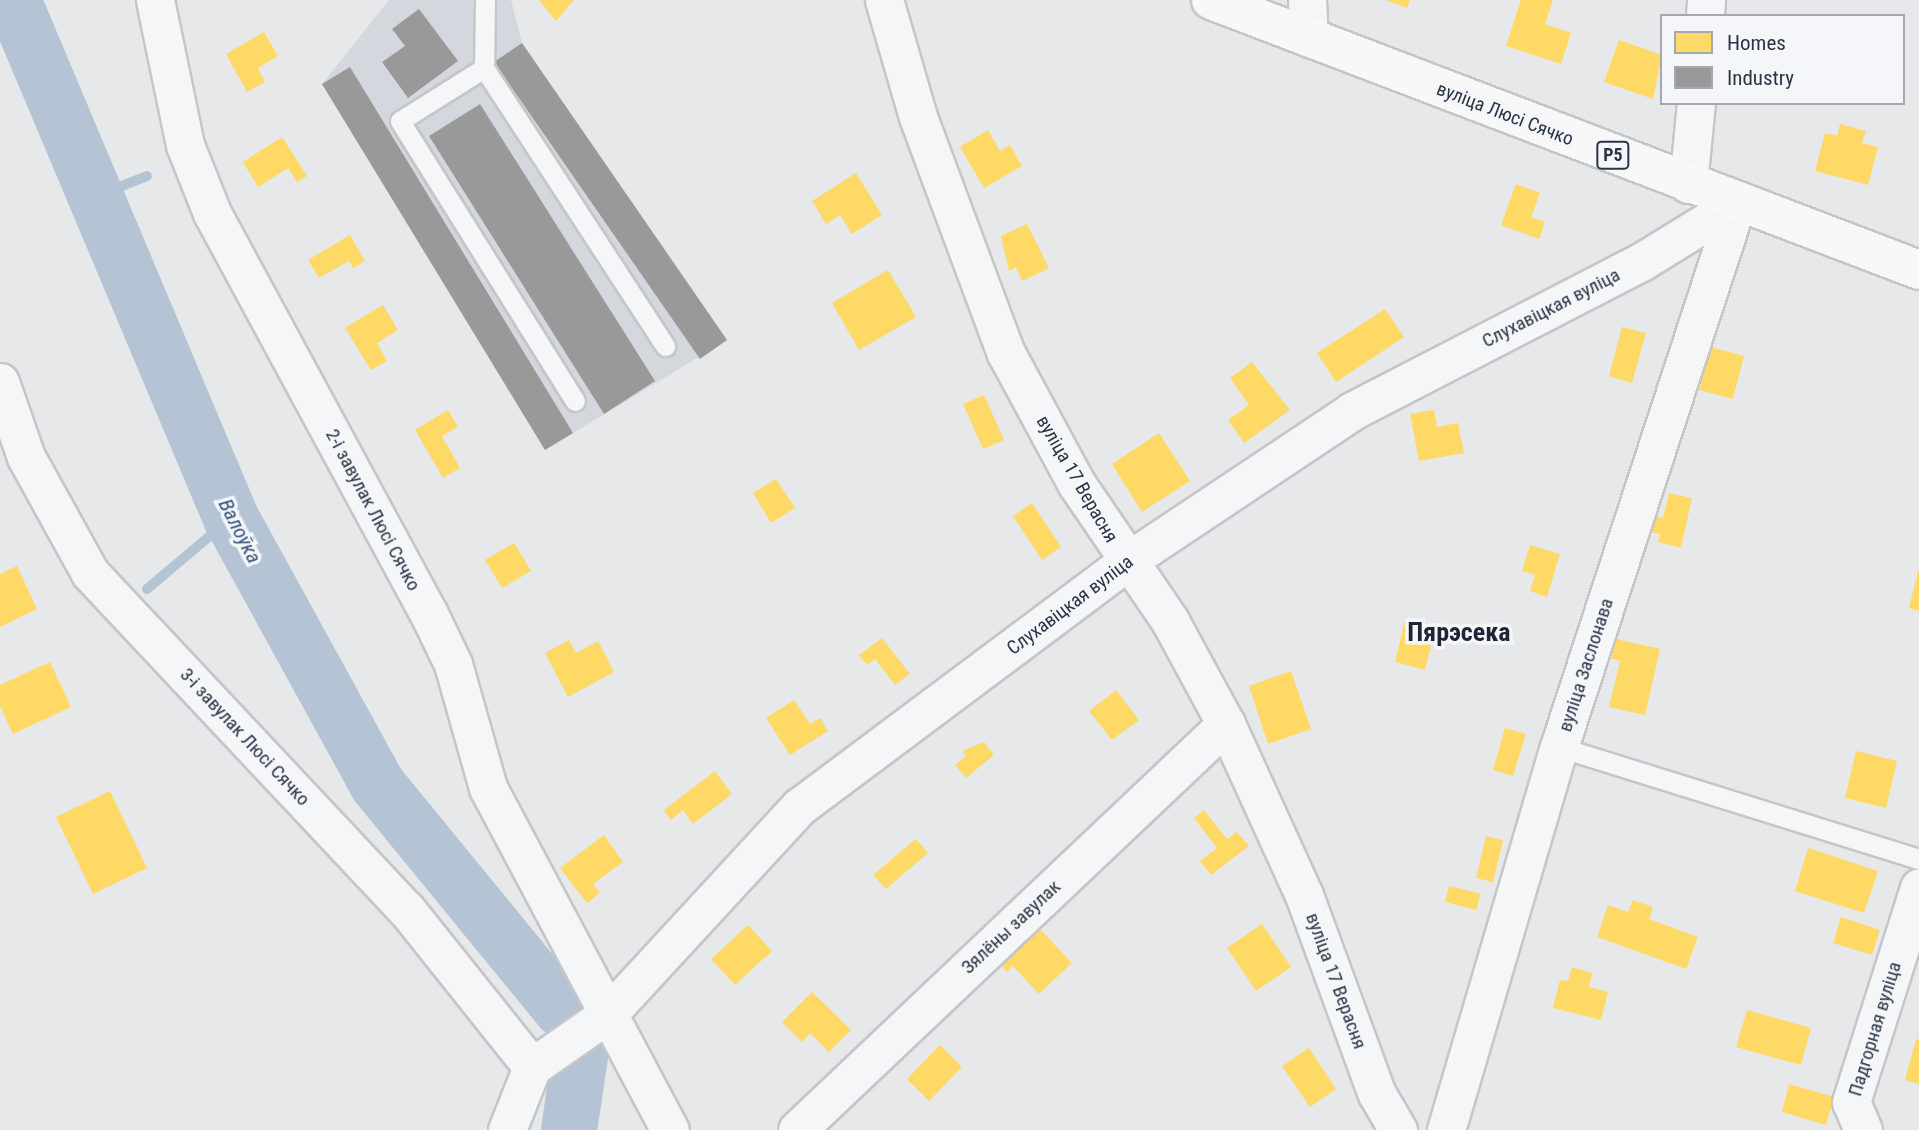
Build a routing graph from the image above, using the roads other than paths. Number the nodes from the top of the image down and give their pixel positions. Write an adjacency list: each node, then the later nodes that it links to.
1 (155, 0): 20 (street, 2-і завулак Люсі Сячко)
2 (485, 0): 7 (lane)
3 (884, 0): 15 (street, вуліца 17 Верасня)
4 (1210, 0): 6 (main road, вуліца Люсі Сячко / Р5)
5 (1307, 0): 6 (street)
6 (1309, 38): 9 (main road, вуліца Люсі Сячко / Р5)
7 (484, 68): 12 (lane); 14 (lane)
8 (1696, 105): 9 (street)
9 (1688, 184): 10 (main road, вуліца Люсі Сячко / Р5)
10 (1737, 203): 11 (main road, вуліца Люсі Сячко / Р5); 15 (street, Слухавіцкая вуліца); 17 (street, вуліца Заслонава)
11 (1919, 270)
12 (664, 346)
13 (0, 382): 21 (street, 3-і завулак Люсі Сячко)
14 (575, 401)
15 (1126, 562): 16 (street, вуліца 17 Верасня); 20 (street, Слухавіцкая вуліца)
16 (1226, 724): 24 (street, Зялёны завулак); 25 (street, вуліца 17 Верасня)
17 (1559, 747): 18 (lane); 26 (street, вуліца Заслонава)
18 (1919, 859)
19 (1919, 887): 27 (street, Падгорная вуліца)
20 (608, 1014): 21 (street, Слухавіцкая вуліца); 23 (street, 2-і завулак Люсі Сячко)
21 (532, 1068): 22 (street)
22 (507, 1130)
23 (670, 1130)
24 (797, 1130)
25 (1398, 1130)
26 (1446, 1130)
27 (1863, 1130)

